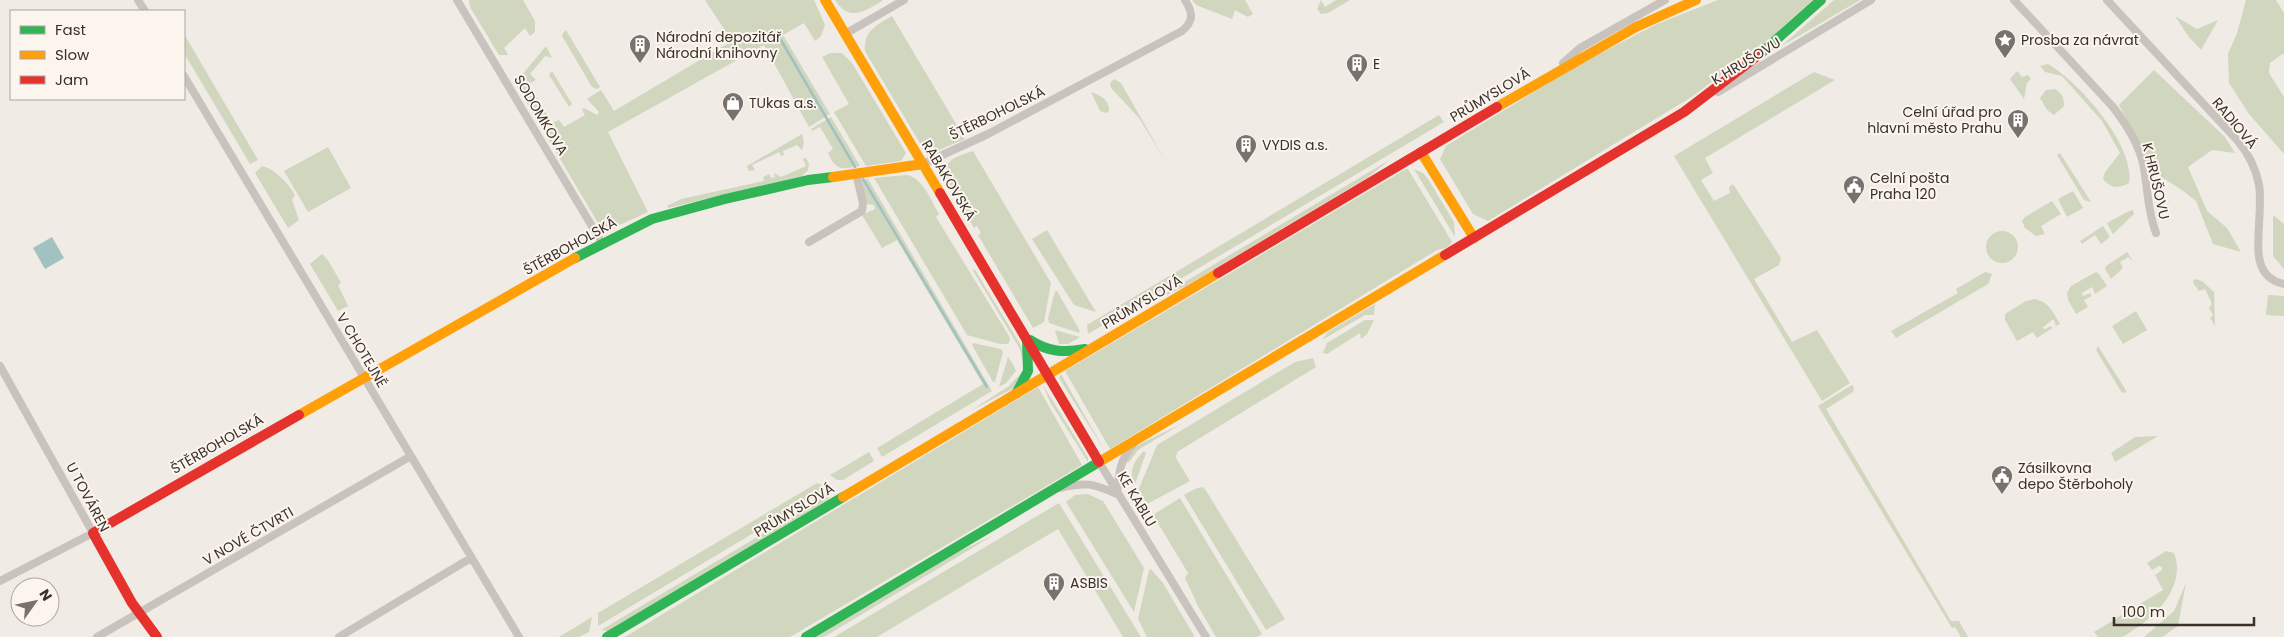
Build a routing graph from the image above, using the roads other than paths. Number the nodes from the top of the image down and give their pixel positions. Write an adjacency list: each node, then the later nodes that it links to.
1 (457, 0): 21 (street, SODOMKOVA)
2 (825, 0): 11 (main road, RABAKOVSKÁ)
3 (904, 0): 11 (street)
4 (1185, 0): 16 (street, ŠTĚRBOHOLSKÁ)
5 (1665, 0): 12 (street)
6 (1696, 0): 12 (main road, PRŮMYSLOVÁ)
7 (1821, 0): 14 (main road)
8 (1871, 0): 14 (street, K HRUŠOVU)
9 (2014, 0): 18 (street, K HRUŠOVU)
10 (2107, 0): 22 (street, RADIOVÁ)
11 (845, 34): 16 (main road, RABAKOVSKÁ)
12 (1550, 75): 15 (main road, PRŮMYSLOVÁ)
13 (185, 78): 27 (street, V CHOTEJNĚ)
14 (1684, 112): 19 (main road)
15 (1421, 152): 19 (main road); 24 (main road, PRŮMYSLOVÁ)
16 (923, 164): 17 (main road, ŠTĚRBOHOLSKÁ); 23 (main road, RABAKOVSKÁ)
17 (856, 173): 20 (street); 21 (main road, ŠTĚRBOHOLSKÁ)
18 (2156, 233)
19 (1474, 238): 29 (main road)
20 (809, 242)
21 (602, 243): 27 (main road, ŠTĚRBOHOLSKÁ)
22 (2284, 284)
23 (1026, 336): 24 (main road); 26 (main road, RABAKOVSKÁ); 28 (main road)
24 (1094, 347): 26 (main road, PRŮMYSLOVÁ)
25 (0, 366): 34 (street, U TOVÁREN)
26 (1048, 374): 28 (main road, PRŮMYSLOVÁ); 31 (main road, KE KABLU)
27 (364, 378): 30 (street, V CHOTEJNĚ); 34 (main road, ŠTĚRBOHOLSKÁ)
28 (1014, 395): 42 (main road, PRŮMYSLOVÁ)
29 (1136, 441): 31 (main road); 33 (street)
30 (411, 456): 35 (street, V CHOTEJNĚ); 37 (street, V NOVÉ ČTVRTI)
31 (1099, 462): 32 (main road); 33 (street, KE KABLU)
32 (1055, 489): 33 (street); 43 (main road)
33 (1117, 494): 44 (street, KE KABLU)
34 (93, 533): 36 (street, ŠTĚRBOHOLSKÁ); 37 (main road, U TOVÁREN)
35 (472, 558): 40 (street); 41 (street, V CHOTEJNĚ)
36 (0, 581)
37 (139, 613): 38 (street, V NOVÉ ČTVRTI); 39 (main road, U TOVÁREN)
38 (97, 637)
39 (158, 637)
40 (339, 637)
41 (519, 637)
42 (607, 637)
43 (806, 637)
44 (1206, 637)

